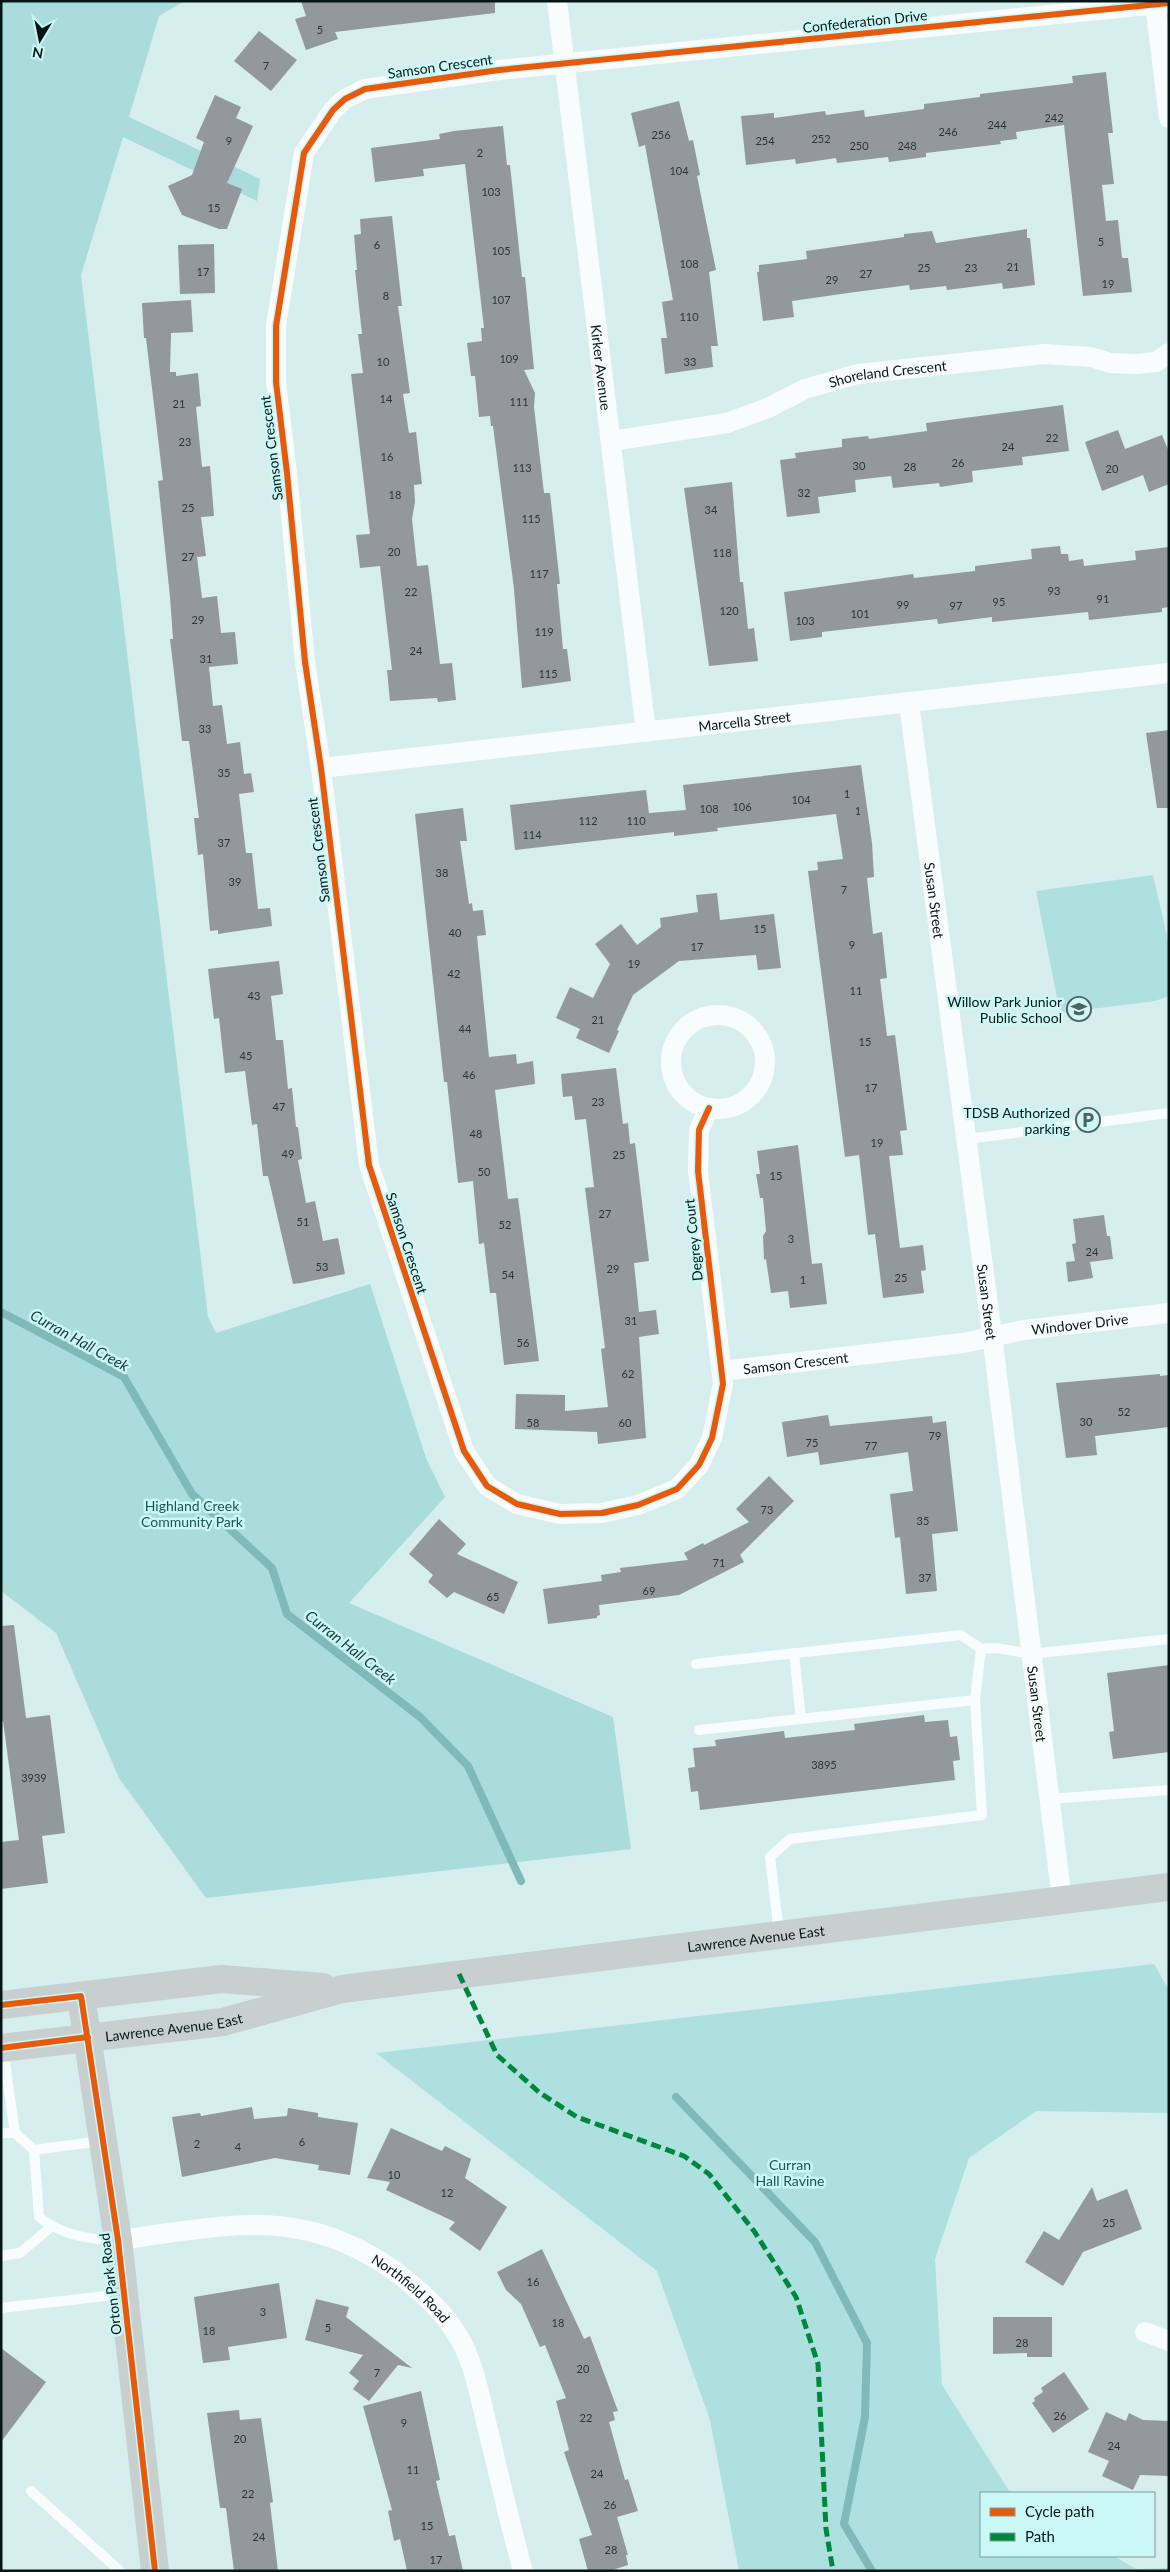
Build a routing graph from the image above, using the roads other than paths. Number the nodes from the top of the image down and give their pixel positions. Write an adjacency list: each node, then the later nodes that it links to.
1 (558, 1): 3 (street, Kirker Avenue)
2 (1162, 4): 3 (street, Confederation Drive); 4 (street)
3 (563, 64): 6 (street, Kirker Avenue); 10 (street, Samson Crescent)
4 (1169, 118)
5 (1169, 353): 6 (street, Shoreland Crescent)
6 (612, 441): 9 (street, Kirker Avenue)
7 (1169, 673): 8 (street, Marcella Street)
8 (910, 703): 9 (street, Marcella Street); 13 (street, Susan Street)
9 (646, 732): 10 (street, Marcella Street)
10 (321, 768): 16 (street, Samson Crescent)
11 (709, 1108): 11 (street); 16 (street, Degrey Court)
12 (1169, 1113): 13 (lane)
13 (967, 1139): 15 (street, Susan Street)
14 (1169, 1313): 15 (street, Windover Drive)
15 (992, 1335): 16 (street, Samson Crescent); 20 (street, Susan Street)
16 (722, 1371)
17 (1169, 1639): 20 (lane)
18 (981, 1649): 19 (lane); 20 (lane); 22 (lane)
19 (794, 1653): 21 (lane); 23 (lane)
20 (1031, 1654): 26 (street, Susan Street)
21 (696, 1664)
22 (974, 1700): 23 (lane); 29 (lane)
23 (801, 1719): 24 (lane)
24 (699, 1730)
25 (1169, 1790): 26 (lane)
26 (1049, 1799): 28 (street, Susan Street)
27 (1169, 1886): 28 (main road, Lawrence Avenue East)
28 (1062, 1900): 29 (main road, Lawrence Avenue East)
29 (780, 1933): 30 (main road, Lawrence Avenue East)
30 (342, 1989): 31 (main road, Lawrence Avenue East); 33 (main road, Lawrence Avenue East)
31 (81, 1996): 32 (main road, Lawrence Avenue East); 33 (main road, Orton Park Road)
32 (1, 2006)
33 (88, 2037): 34 (main road, Lawrence Avenue East); 37 (main road, Orton Park Road)
34 (2, 2048): 35 (lane)
35 (15, 2133): 36 (lane); 38 (lane)
36 (1, 2134)
37 (103, 2141): 38 (lane); 40 (main road, Orton Park Road)
38 (34, 2150): 39 (lane)
39 (52, 2227): 40 (lane); 41 (lane)
40 (118, 2240): 42 (main road, Orton Park Road); 49 (street, Northfield Road)
41 (1, 2256)
42 (124, 2294): 43 (lane); 48 (main road, Orton Park Road)
43 (1, 2308)
44 (1146, 2332): 45 (street)
45 (1169, 2341)
46 (30, 2491): 47 (lane)
47 (120, 2571)
48 (155, 2571)
49 (523, 2571)

